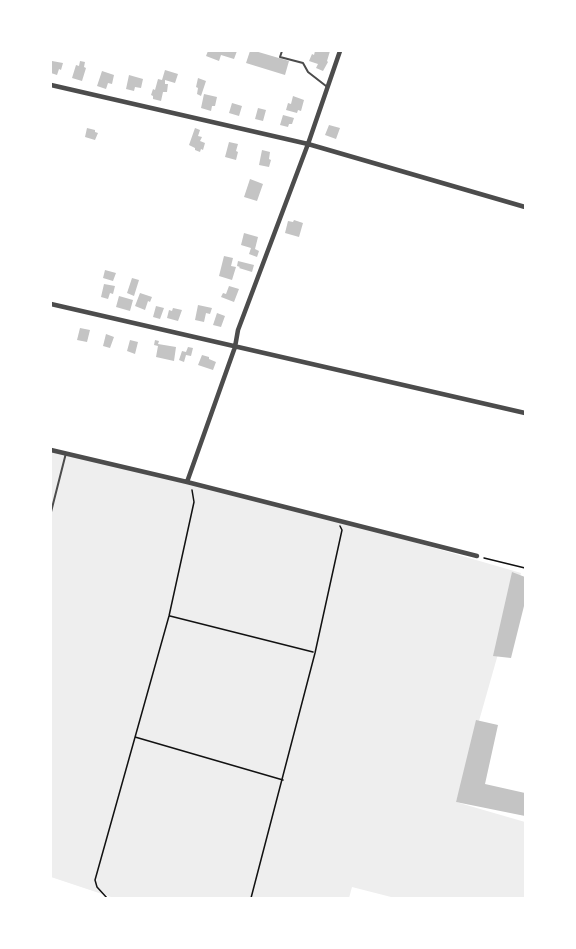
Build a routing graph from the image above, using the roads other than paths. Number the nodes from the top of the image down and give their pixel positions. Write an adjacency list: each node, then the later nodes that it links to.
1 (282, 51): 4 (lane)
2 (340, 51): 4 (street)
3 (51, 85): 5 (street)
4 (327, 88): 5 (street)
5 (308, 144): 6 (street); 8 (street)
6 (525, 207)
7 (51, 304): 8 (street)
8 (236, 347): 9 (street); 12 (street)
9 (525, 413)
10 (51, 450): 11 (street)
11 (66, 453): 12 (street); 13 (lane)
12 (187, 482): 14 (street)
13 (51, 512)
14 (477, 556)

